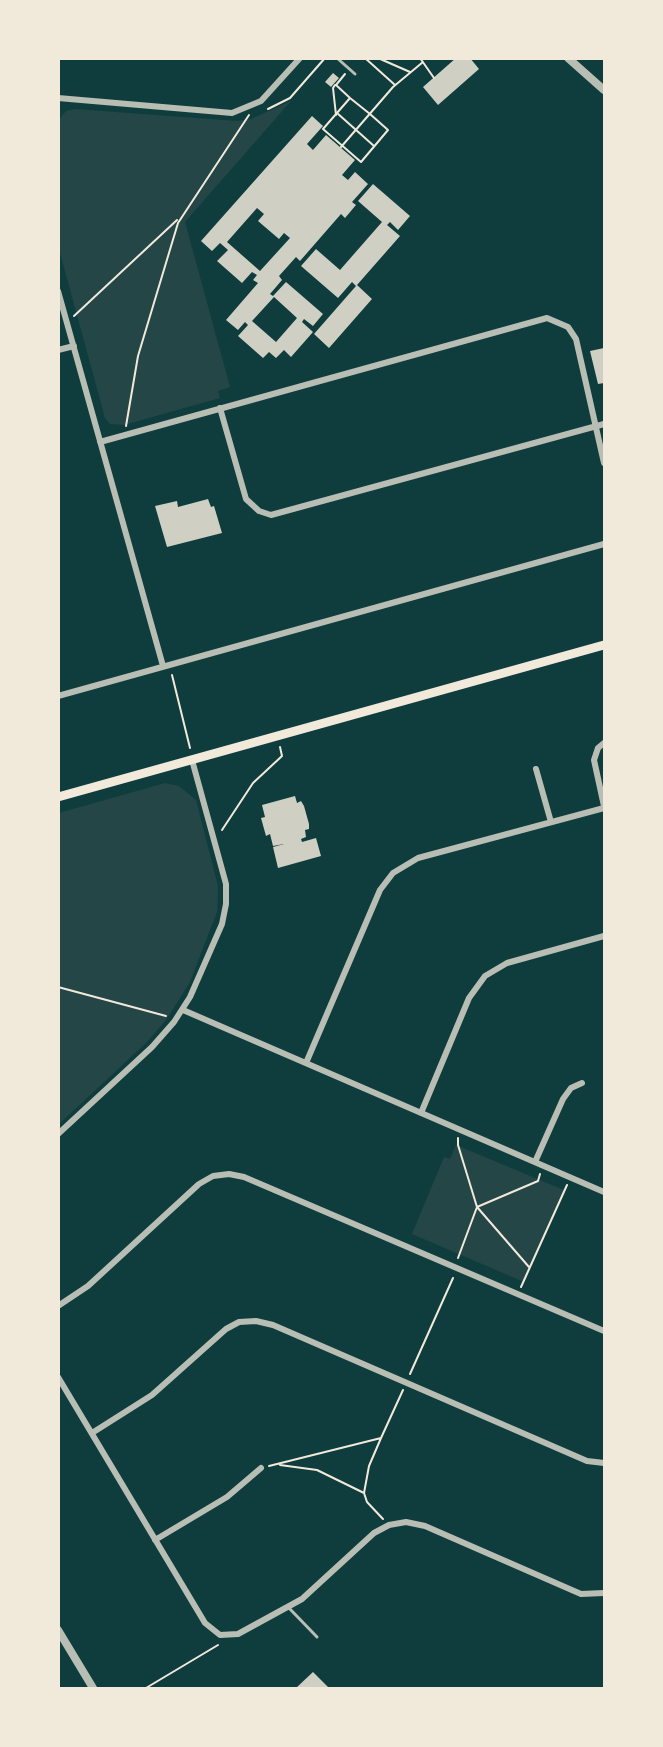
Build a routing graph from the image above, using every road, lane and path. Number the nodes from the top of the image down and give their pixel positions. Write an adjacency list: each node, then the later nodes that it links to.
1 (300, 58): 17 (street)
2 (325, 58): 20 (path)
3 (337, 58): 8 (lane)
4 (365, 58): 13 (path)
5 (378, 58): 9 (path)
6 (568, 58): 14 (street)
7 (421, 60): 9 (path); 11 (path)
8 (349, 69): 10 (lane); 12 (path)
9 (410, 72): 13 (path)
10 (355, 74)
11 (434, 78)
12 (336, 85): 16 (path); 18 (path)
13 (395, 85): 19 (path)
14 (604, 90)
15 (58, 98): 17 (street)
16 (350, 98): 18 (path); 19 (path)
17 (249, 108): 20 (path)
18 (336, 114): 21 (path); 23 (path)
19 (369, 114): 21 (path); 22 (path)
20 (249, 117): 24 (path)
21 (356, 130): 22 (path); 23 (path)
22 (374, 146): 23 (path)
23 (341, 147)
24 (180, 218): 26 (path); 32 (path)
25 (58, 291): 26 (street)
26 (66, 318): 27 (street)
27 (74, 346): 28 (street); 33 (street)
28 (58, 350)
29 (220, 408): 31 (street); 31 (street); 32 (street)
30 (604, 424): 31 (street)
31 (596, 426): 34 (street)
32 (126, 435): 33 (street)
33 (100, 442): 37 (street)
34 (604, 463)
35 (604, 544): 37 (street)
36 (604, 645): 39 (main road)
37 (166, 666): 38 (street); 41 (path)
38 (58, 696)
39 (278, 737): 41 (main road); 46 (path)
40 (604, 743): 44 (street)
41 (192, 760): 43 (main road); 46 (street)
42 (536, 768): 45 (street)
43 (58, 797)
44 (604, 807): 45 (street)
45 (551, 822): 51 (street)
46 (214, 839): 49 (street)
47 (604, 936): 53 (street)
48 (58, 987): 50 (path)
49 (183, 1010): 50 (street); 51 (street)
50 (174, 1022): 55 (street)
51 (306, 1063): 53 (street)
52 (582, 1083): 56 (street)
53 (421, 1113): 54 (street)
54 (459, 1129): 56 (street); 60 (path)
55 (58, 1134)
56 (535, 1162): 57 (street)
57 (543, 1165): 58 (street); 60 (path)
58 (570, 1178): 59 (street); 61 (path)
59 (604, 1191)
60 (477, 1207): 61 (path); 62 (path)
61 (529, 1267): 63 (path)
62 (454, 1268): 63 (street); 64 (street); 67 (path)
63 (518, 1295): 65 (street)
64 (58, 1306)
65 (604, 1331)
66 (58, 1377): 68 (street)
67 (406, 1383): 68 (street); 69 (path); 70 (street)
68 (92, 1433): 75 (street)
69 (381, 1438): 71 (path); 73 (path)
70 (604, 1463)
71 (277, 1465): 72 (path); 73 (path)
72 (261, 1468): 75 (street)
73 (364, 1493): 74 (path)
74 (389, 1525): 76 (street); 77 (street)
75 (155, 1540): 79 (street)
76 (604, 1593)
77 (287, 1607): 79 (street); 80 (lane)
78 (58, 1630): 81 (street)
79 (236, 1635): 82 (path)
80 (317, 1637)
81 (93, 1689)
82 (146, 1689)

